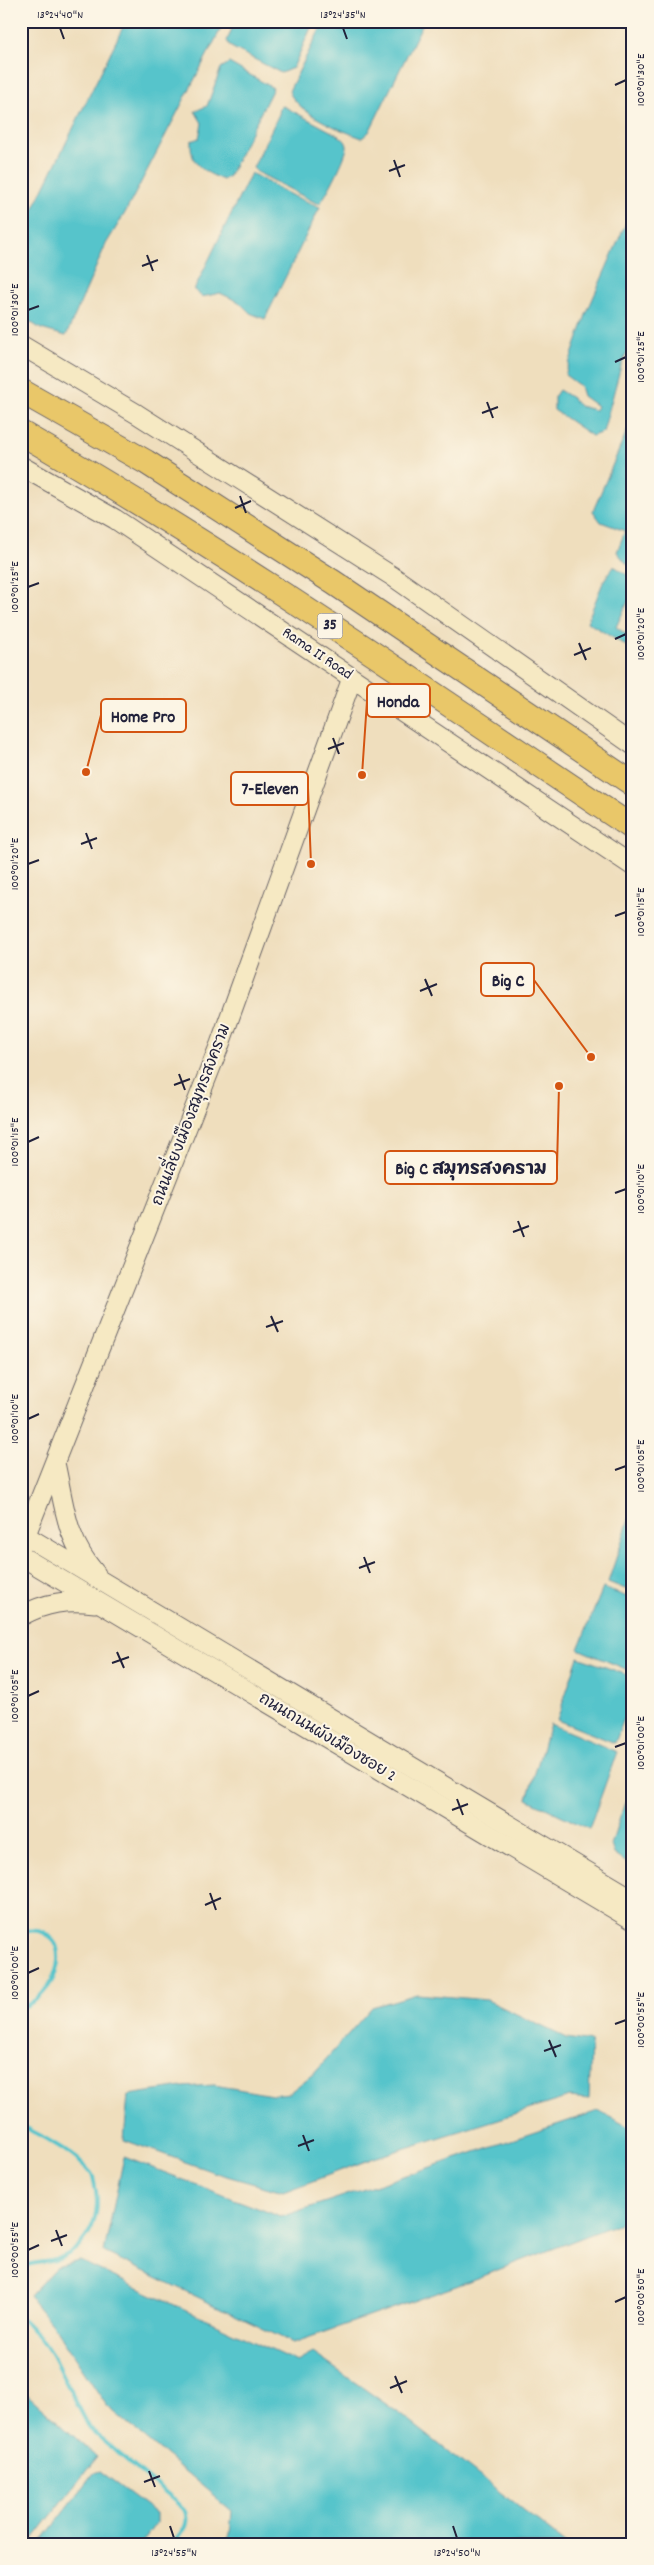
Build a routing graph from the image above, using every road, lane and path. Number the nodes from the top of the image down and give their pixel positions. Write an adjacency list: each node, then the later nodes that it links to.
1 (21, 345): 6 (main road)
2 (21, 392): 7 (highway, 35)
3 (21, 434): 8 (highway, Rama II Road / 35)
4 (21, 466): 5 (main road, Rama II Road / 35)
5 (352, 678): 9 (main road, Rama II Road / 35); 10 (main road, ถนนเลี่ยงเมืองสมุทรสงคราม)
6 (633, 744)
7 (633, 784)
8 (633, 828)
9 (633, 866)
10 (55, 1463): 11 (main road, ถนนเลี่ยงเมืองสมุทรสงคราม); 13 (main road)
11 (23, 1542): 13 (main road, ถนนถนนผังเมืองซอย 2)
12 (21, 1556): 14 (main road, ถนนถนนผังเมืองซอย 2)
13 (106, 1584): 16 (main road, ถนนถนนผังเมืองซอย 2)
14 (101, 1603): 15 (main road); 16 (main road, ถนนถนนผังเมืองซอย 2)
15 (21, 1616)
16 (141, 1616): 17 (main road, ถนนถนนผังเมืองซอย 2); 18 (main road, ถนนถนนผังเมืองซอย 2)
17 (633, 1899)
18 (633, 1920)

